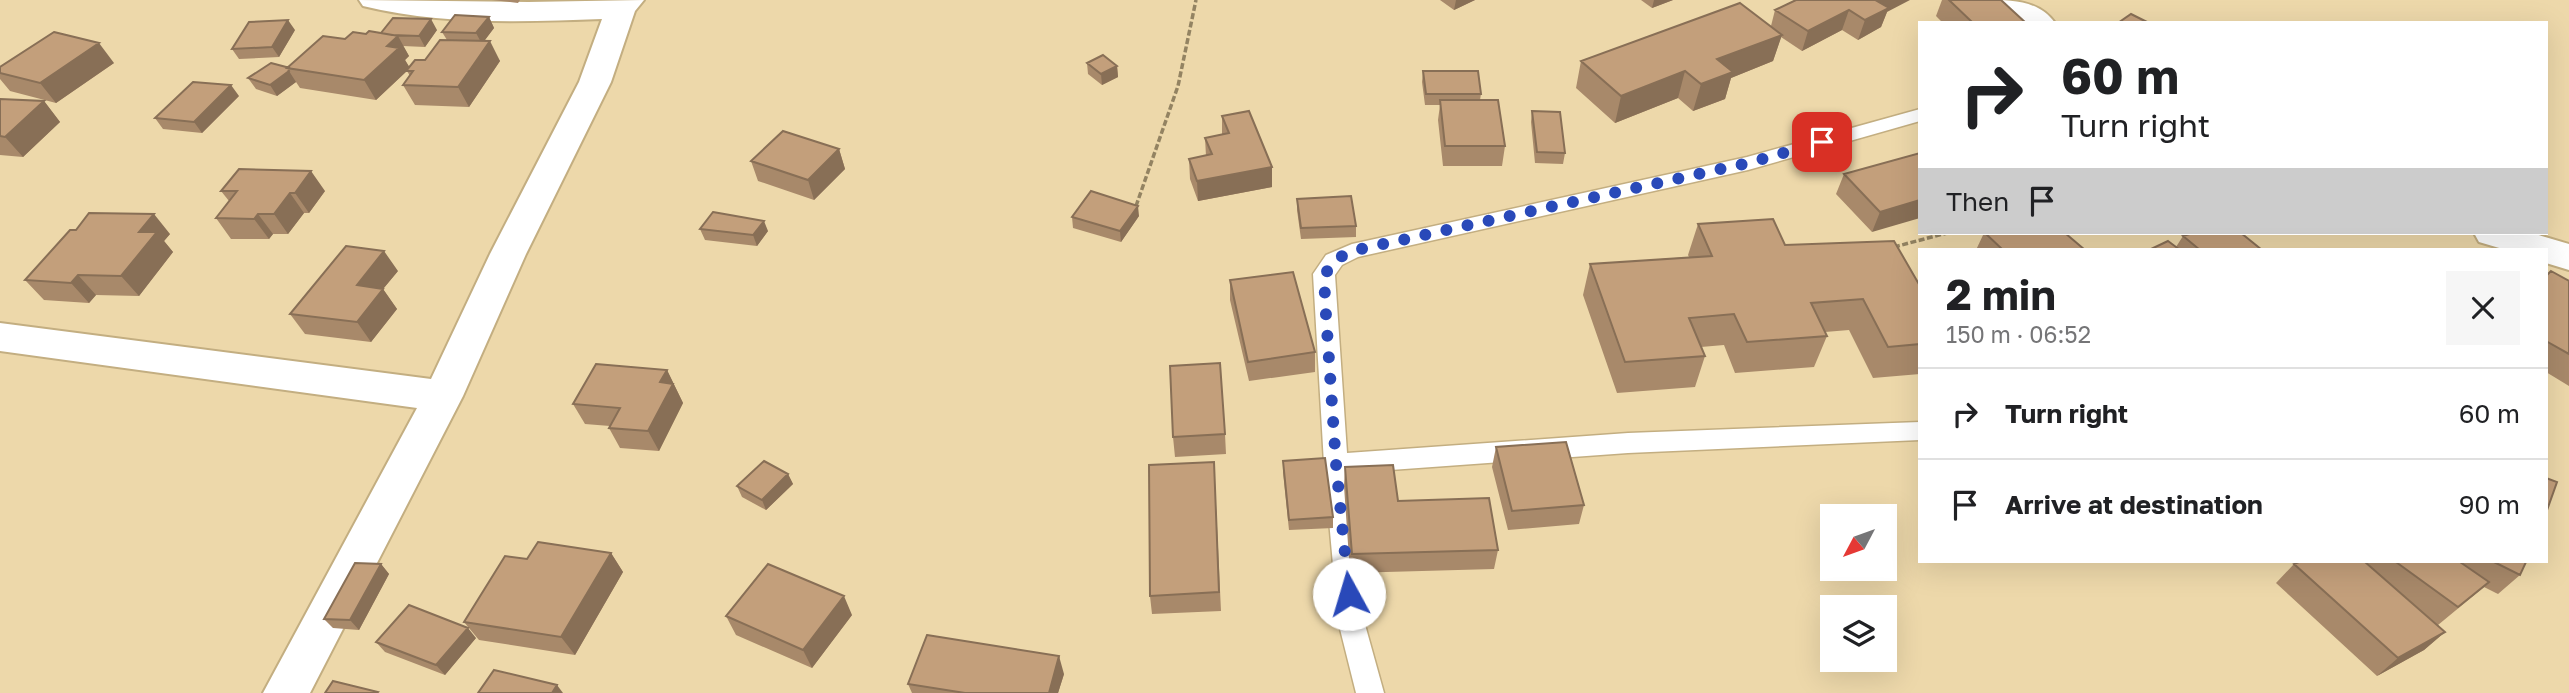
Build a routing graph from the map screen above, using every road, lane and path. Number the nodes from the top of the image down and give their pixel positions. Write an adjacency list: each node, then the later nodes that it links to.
1 (374, 0): 4 (street)
2 (1196, 0): 7 (path)
3 (2001, 0): 5 (street)
4 (625, 5): 15 (street)
5 (2037, 21)
6 (1918, 116): 17 (lane)
7 (1136, 206)
8 (1942, 235): 11 (path)
9 (2498, 235): 10 (street)
10 (2540, 248)
11 (1886, 249)
12 (2548, 250): 13 (street)
13 (2569, 257)
14 (0, 337): 15 (street)
15 (443, 396): 18 (street)
16 (1918, 431): 17 (lane)
17 (1336, 464): 19 (lane)
18 (286, 693)
19 (1370, 693)

